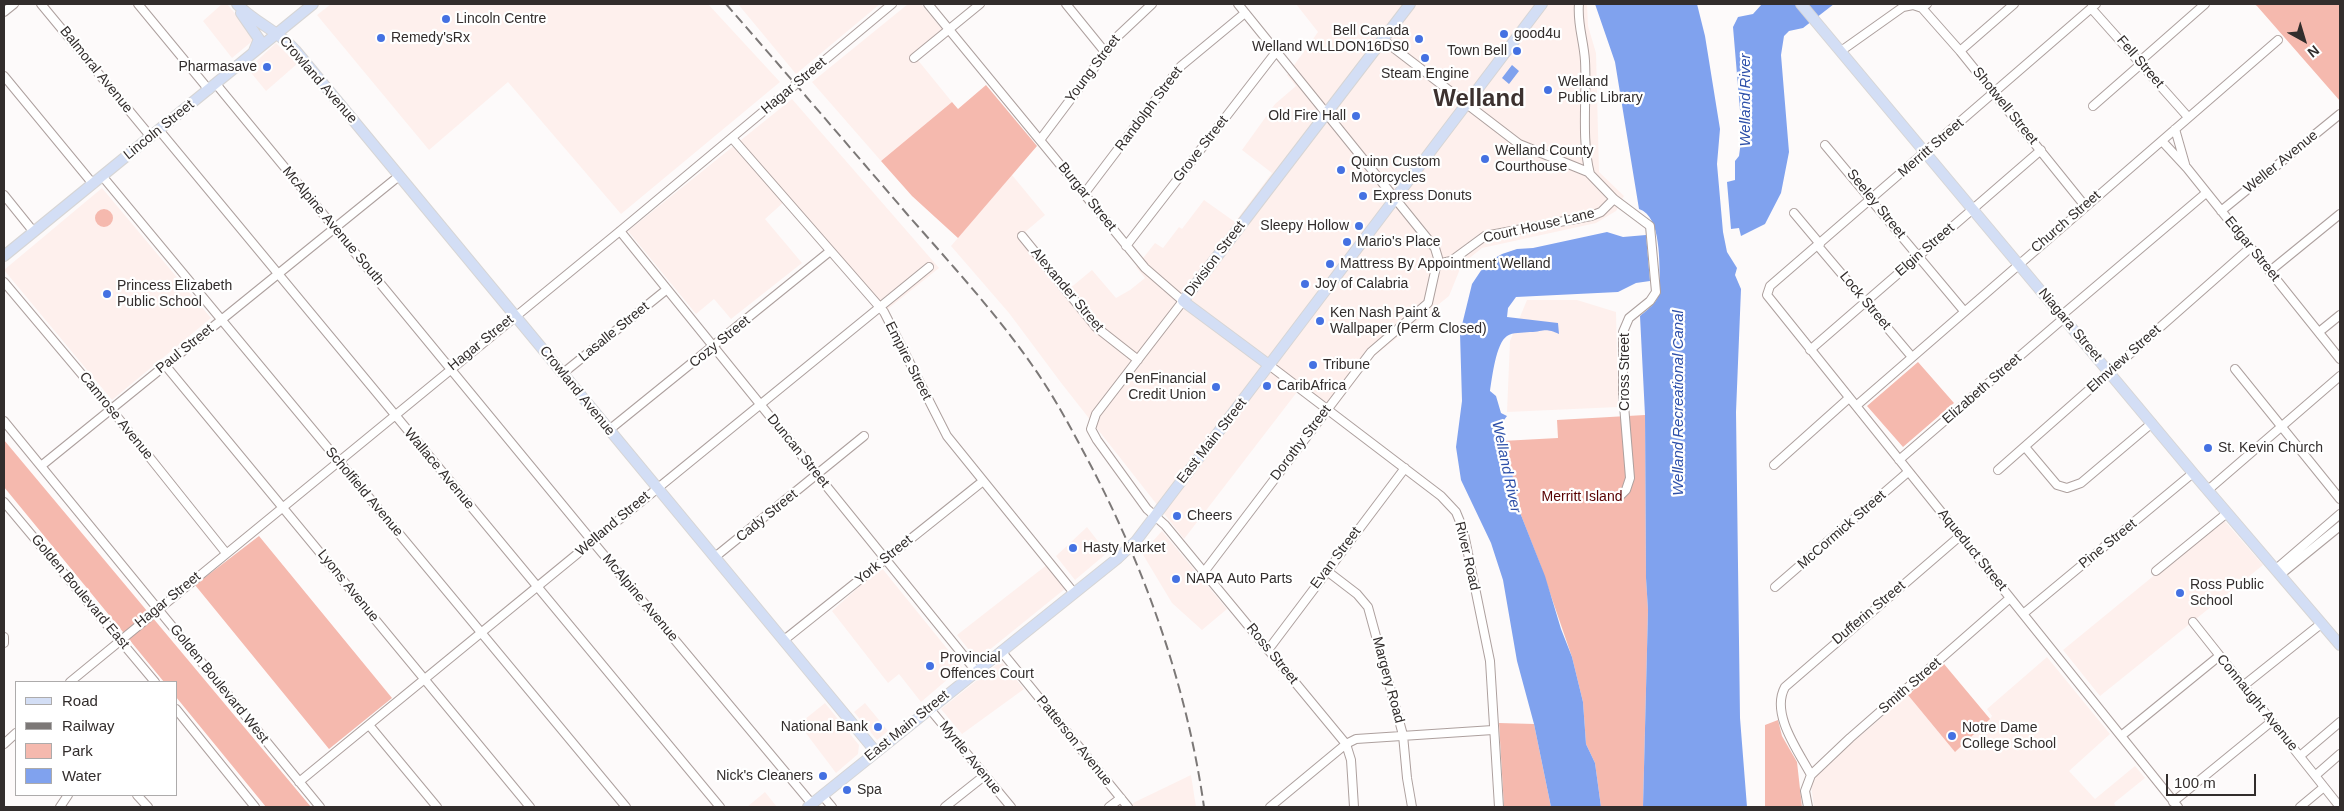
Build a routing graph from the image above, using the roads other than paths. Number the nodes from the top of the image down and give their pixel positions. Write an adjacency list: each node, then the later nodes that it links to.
1 (14, 4): 21 (street)
2 (41, 4): 46 (street, Balmoral Avenue)
3 (138, 4): 37 (street, McAlpine Avenue South)
4 (236, 4): 25 (main road, Crowland Avenue); 32 (main road)
5 (313, 4): 22 (main road, Lincoln Street)
6 (892, 4): 47 (street, Hagar Street)
7 (928, 4): 24 (street, Burgar Street)
8 (980, 4): 24 (street)
9 (1066, 4): 30 (street)
10 (1152, 4): 30 (street, Young Street)
11 (1238, 4): 23 (street, Dorothy Street)
12 (1410, 4): 26 (main road, Division Street)
13 (1542, 4): 39 (main road, East Main Street)
14 (1578, 4): 54 (street)
15 (1801, 4): 28 (main road, Niagara Street)
16 (2014, 4): 29 (street)
17 (2081, 4): 20 (street, Fell Street)
18 (2205, 4): 34 (street)
19 (1925, 6): 28 (street); 29 (street, Shotwell Street)
20 (2092, 8): 34 (street, Fell Street); 38 (street, Merritt Street)
21 (4, 12)
22 (302, 13): 25 (main road, Lincoln Street); 35 (main road)
23 (1245, 13): 31 (street, Dorothy Street); 59 (street, Randolph Street)
24 (949, 29): 33 (street); 48 (street, Burgar Street)
25 (277, 33): 32 (main road, Lincoln Street); 35 (main road, Crowland Avenue)
26 (1382, 39): 39 (street, Cross Street); 41 (main road, Division Street)
27 (2278, 40): 43 (street, Church Street)
28 (1842, 51): 52 (main road, Niagara Street)
29 (1960, 51): 38 (street, Shotwell Street)
30 (1105, 52): 48 (street, Young Street)
31 (1276, 52): 41 (street, Dorothy Street); 74 (street, Grove Street)
32 (253, 53): 37 (main road, Lincoln Street)
33 (914, 58)
34 (2140, 63): 40 (street); 43 (street, Fell Street)
35 (308, 64): 56 (main road, Crowland Avenue)
36 (4, 76): 57 (street)
37 (213, 87): 45 (main road, Lincoln Street); 69 (street, McAlpine Avenue South)
38 (1994, 93): 51 (street, Shotwell Street); 52 (street, Merritt Street)
39 (1467, 103): 54 (street, Cross Street); 61 (main road, East Main Street)
40 (2093, 106)
41 (1326, 113): 61 (street, Dorothy Street); 87 (main road, Division Street)
42 (2340, 114): 66 (street, Weller Avenue)
43 (2188, 117): 44 (street, Church Street)
44 (2175, 129): 49 (street, Church Street); 53 (street)
45 (159, 130): 46 (main road, Lincoln Street); 83 (street, Wallace Avenue)
46 (151, 137): 55 (main road, Lincoln Street)
47 (732, 138): 71 (street, Hagar Street); 76 (street, Empire Street)
48 (1040, 140): 59 (street, Burgar Street)
49 (2162, 140): 53 (street, Edgar Street); 64 (street, Church Street)
50 (1825, 145): 63 (street, Seeley Street)
51 (2041, 150): 64 (street, Shotwell Street); 65 (street, Elgin Street)
52 (1926, 153): 63 (street, Merritt Street); 65 (main road, Niagara Street)
53 (2187, 168): 58 (street, Edgar Street)
54 (1590, 174): 62 (street, Cross Street)
55 (103, 176): 57 (main road, Lincoln Street); 94 (street, Scholfield Avenue)
56 (399, 176): 69 (street, Paul Street); 92 (main road, Crowland Avenue)
57 (93, 184): 70 (main road, Lincoln Street)
58 (2206, 193): 66 (street, Edgar Street); 93 (street, Elizabeth Street)
59 (1084, 194): 74 (street, Burgar Street)
60 (4, 195): 70 (street)
61 (1395, 198): 80 (street, Dorothy Street); 103 (main road, East Main Street)
62 (1614, 200): 80 (street, Court House Lane); 134 (street, Cross Street)
63 (1871, 200): 73 (street, Merritt Street); 78 (street, Seeley Street)
64 (2085, 206): 79 (street, Church Street)
65 (1972, 208): 78 (street, Elgin Street); 79 (main road, Niagara Street)
66 (2221, 211): 75 (street, Edgar Street)
67 (1794, 213): 73 (street, Lock Street)
68 (2340, 214): 82 (street)
69 (335, 228): 83 (street, Paul Street); 104 (street, McAlpine Avenue South)
70 (33, 231): 77 (main road, Lincoln Street)
71 (620, 231): 85 (street, Duncan Street); 92 (street, Hagar Street)
72 (1022, 236): 101 (street, Alexander Street)
73 (1819, 245): 86 (street, Merritt Street); 88 (street, Lock Street)
74 (1126, 246): 87 (street, Burgar Street)
75 (2250, 248): 82 (street, Edgar Street); 106 (street, Elmview Street)
76 (829, 252): 89 (street, Empire Street); 96 (street, Cozy Street)
77 (4, 256)
78 (1919, 256): 88 (street, Elgin Street); 90 (street, Seeley Street)
79 (2019, 263): 90 (street, Church Street); 93 (main road, Niagara Street)
80 (1437, 264): 114 (street, Dorothy Street)
81 (929, 267): 89 (street, Welland Street)
82 (2270, 271): 95 (street, Edgar Street)
83 (278, 274): 94 (street, Paul Street); 115 (street, Wallace Avenue)
84 (4, 282): 113 (street, Camrose Avenue)
85 (666, 290): 96 (street, Duncan Street); 107 (street, Lasalle Street)
86 (1767, 292): 97 (street, Aqueduct Street)
87 (1183, 301): 98 (main road, Burgar Street); 101 (street, Division Street)
88 (1865, 302): 97 (street, Elgin Street); 99 (street, Lock Street)
89 (878, 308): 110 (street, Welland Street); 131 (street, Empire Street)
90 (1964, 311): 99 (street, Church Street)
91 (2340, 315): 95 (street)
92 (515, 316): 104 (street, Hagar Street); 107 (main road, Crowland Avenue)
93 (2063, 317): 106 (main road, Niagara Street); 122 (street, Elizabeth Street)
94 (222, 319): 102 (street, Paul Street); 123 (street, Scholfield Avenue)
95 (2319, 332): 100 (street, Edgar Street)
96 (713, 348): 110 (street, Duncan Street); 119 (street, Cozy Street)
97 (1810, 350): 109 (street, Aqueduct Street)
98 (1248, 351): 103 (main road, Burgar Street); 111 (main road)
99 (1912, 357): 112 (street, Church Street)
100 (2340, 359)
101 (1138, 360): 140 (street, Division Street)
102 (165, 365): 113 (street, Paul Street); 137 (street, Lyons Avenue)
103 (1269, 365): 111 (main road, East Main Street); 114 (street, River Road)
104 (451, 368): 115 (street, Hagar Street); 143 (street, McAlpine Avenue)
105 (2235, 369): 118 (street)
106 (2109, 372): 117 (main road, Niagara Street); 121 (street, Elmview Street)
107 (562, 374): 119 (main road, Crowland Avenue)
108 (2340, 376): 118 (street)
109 (1849, 398): 112 (street, Aqueduct Street); 124 (street)
110 (760, 404): 130 (street, Duncan Street); 132 (street, Welland Street)
111 (1239, 406): 140 (main road, East Main Street)
112 (1856, 406): 122 (street, Aqueduct Street)
113 (111, 409): 125 (street, Paul Street); 144 (street, Camrose Avenue)
114 (1327, 409): 126 (street, River Road); 150 (street, Dorothy Street)
115 (395, 414): 123 (street, Hagar Street); 151 (street, Wallace Avenue)
116 (4, 422): 125 (street, Golden Boulevard West)
117 (2152, 423): 121 (street); 129 (main road, Niagara Street)
118 (2282, 427): 133 (street); 135 (street)
119 (609, 430): 132 (main road, Crowland Avenue)
120 (864, 436): 130 (street, Cady Street)
121 (2025, 447): 127 (street, Elmview Street)
122 (1900, 460): 128 (street, Aqueduct Street)
123 (338, 461): 137 (street, Hagar Street); 159 (street, Scholfield Avenue)
124 (1774, 464)
125 (41, 466): 155 (street, Golden Boulevard West)
126 (1405, 468): 147 (street, Evan Street); 178 (street, River Road)
127 (1998, 470)
128 (1908, 472): 142 (street, Aqueduct Street); 152 (street, McCormick Street)
129 (2194, 474): 133 (main road, Niagara Street); 156 (street, Pine Street)
130 (817, 475): 145 (street, Cady Street); 146 (street, Duncan Street)
131 (983, 481): 146 (street, York Street); 153 (street, Empire Street)
132 (656, 488): 143 (street, Welland Street); 145 (main road, Crowland Avenue)
133 (2208, 490): 138 (main road, Niagara Street)
134 (1619, 497)
135 (2340, 499)
136 (4, 502): 161 (street, Golden Boulevard East)
137 (282, 506): 144 (street, Hagar Street); 169 (street, Lyons Avenue)
138 (2227, 513): 148 (street); 149 (main road, Niagara Street)
139 (2340, 514): 149 (street)
140 (1155, 516): 150 (street, Ross Street); 153 (main road, East Main Street)
141 (2340, 526): 149 (street)
142 (1960, 536): 154 (street, Aqueduct Street); 187 (street, Dufferin Street)
143 (593, 542): 151 (street, Welland Street); 197 (street, McAlpine Avenue)
144 (226, 553): 155 (street, Hagar Street)
145 (715, 557): 162 (main road, Crowland Avenue)
146 (885, 559): 162 (street, York Street); 168 (street, Duncan Street)
147 (1327, 571): 165 (street, Evan Street); 180 (street, Margery Road)
148 (2156, 571)
149 (2278, 571): 158 (main road, Niagara Street)
150 (1204, 572): 165 (street, Ross Street)
151 (537, 587): 159 (street, Welland Street); 205 (street, Wallace Avenue)
152 (1775, 587)
153 (1074, 593): 166 (main road, East Main Street)
154 (2010, 598): 156 (street, Aqueduct Street); 187 (street, Smith Street)
155 (157, 609): 161 (street, Hagar Street); 190 (street, Golden Boulevard West)
156 (2023, 614): 181 (street, Aqueduct Street)
157 (2193, 622): 167 (street, Connaught Avenue)
158 (2322, 622): 164 (main road, Niagara Street); 172 (street)
159 (482, 632): 169 (street, Welland Street); 204 (street, Scholfield Avenue)
160 (4, 637): 163 (street)
161 (120, 639): 170 (street, Hagar Street); 171 (street, Golden Boulevard East)
162 (784, 640): 184 (main road, Crowland Avenue)
163 (4, 643)
164 (2340, 644)
165 (1268, 650): 183 (street, Ross Street)
166 (1001, 651): 168 (main road, East Main Street); 195 (street, Patterson Avenue)
167 (2218, 657): 172 (street, Connaught Avenue); 181 (street)
168 (976, 671): 173 (main road, East Main Street)
169 (424, 680): 177 (street, Welland Street); 203 (street, Lyons Avenue)
170 (71, 681)
171 (154, 681)
172 (2243, 686): 175 (street, Connaught Avenue)
173 (929, 708): 184 (main road, East Main Street); 188 (street, Myrtle Avenue)
174 (178, 711): 200 (street)
175 (2271, 722): 186 (street, Connaught Avenue); 196 (street)
176 (2340, 722): 186 (street)
177 (369, 725): 190 (street, Welland Street); 202 (street)
178 (1493, 730): 180 (street); 214 (street, River Road)
179 (15, 734): 182 (street)
180 (1403, 735): 183 (street); 213 (street, Margery Road)
181 (2121, 736): 196 (street, Aqueduct Street)
182 (4, 744)
183 (1346, 744): 211 (street); 212 (street, Ross Street)
184 (876, 752): 192 (main road, East Main Street)
185 (2340, 754): 189 (street)
186 (2300, 756): 189 (street, Connaught Avenue)
187 (1811, 775): 215 (street)
188 (984, 776): 207 (street); 208 (street, Myrtle Avenue)
189 (2316, 776): 191 (street, Connaught Avenue)
190 (299, 782): 201 (street, Golden Boulevard West)
191 (2324, 787): 216 (street); 217 (street, Connaught Avenue)
192 (822, 795): 197 (main road, East Main Street); 206 (street)
193 (67, 796): 198 (street)
194 (138, 796): 199 (street)
195 (1121, 798): 209 (street); 210 (street, Patterson Avenue)
196 (2176, 805)
197 (810, 806)
198 (60, 807)
199 (148, 807)
200 (255, 807)
201 (320, 807)
202 (437, 807)
203 (530, 807)
204 (626, 807)
205 (720, 807)
206 (832, 807)
207 (945, 807)
208 (1010, 807)
209 (1109, 807)
210 (1128, 807)
211 (1270, 807)
212 (1354, 807)
213 (1412, 807)
214 (1499, 807)
215 (1808, 807)
216 (2300, 807)
217 (2340, 807)

